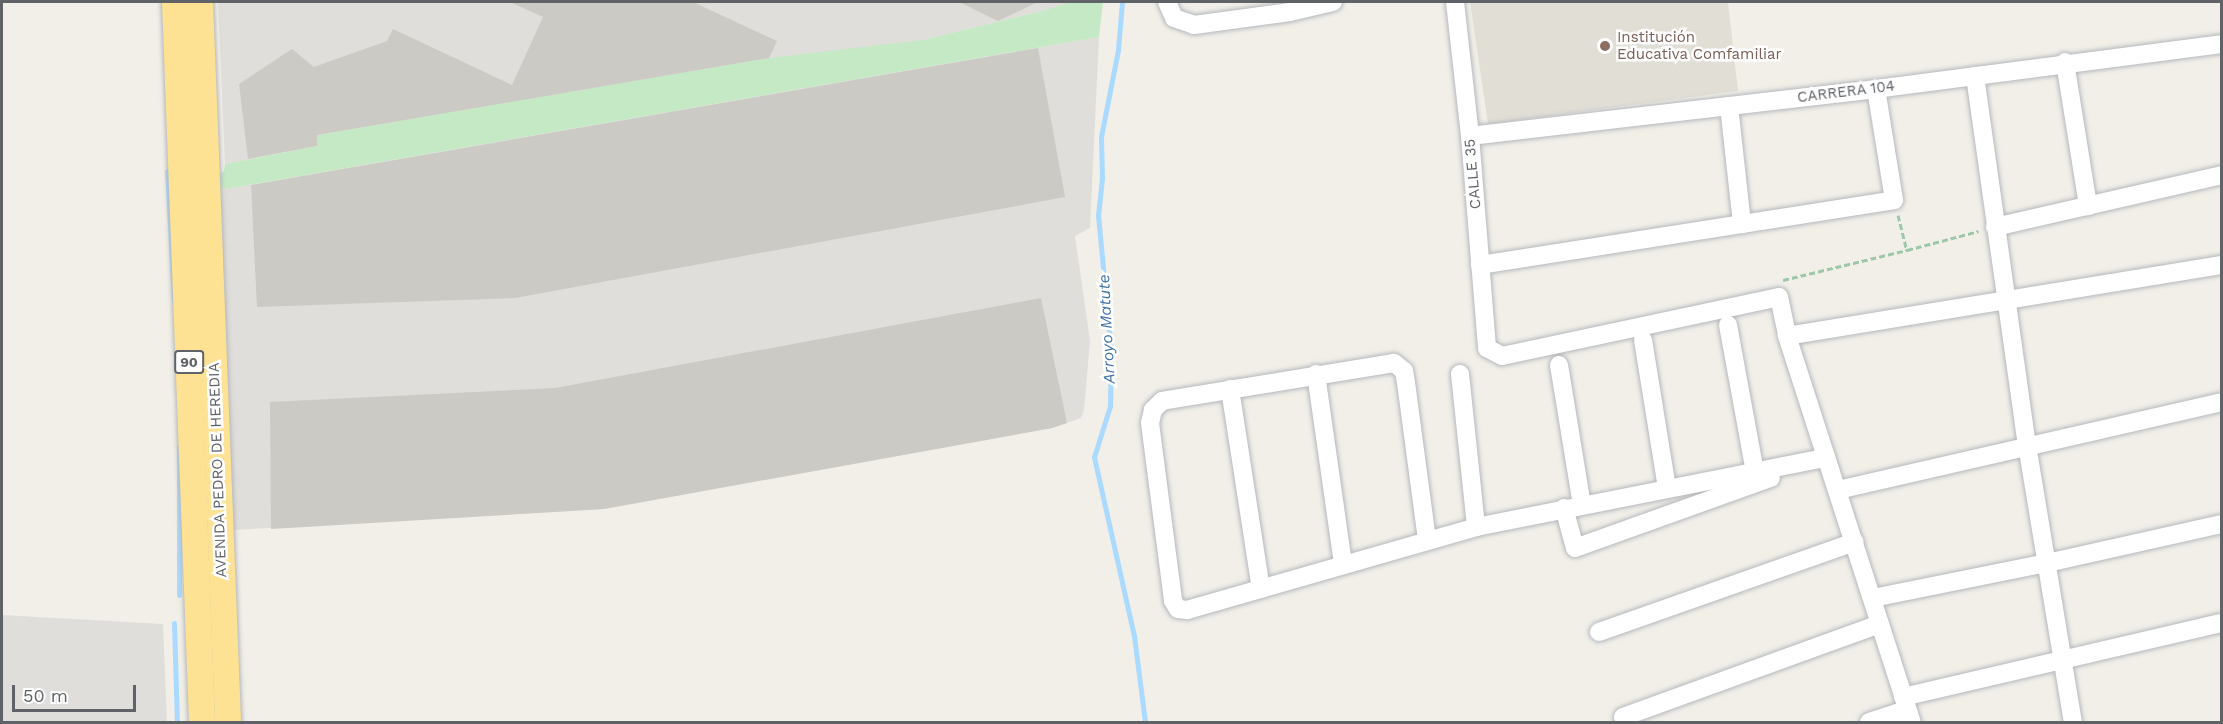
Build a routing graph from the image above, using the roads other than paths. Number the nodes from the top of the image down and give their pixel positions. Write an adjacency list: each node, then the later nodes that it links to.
1 (175, 2): 47 (highway, AVENIDA PEDRO DE HEREDIA / 90)
2 (200, 2): 48 (highway, AVENIDA PEDRO DE HEREDIA / 90)
3 (1167, 2): 4 (street)
4 (1333, 2)
5 (1455, 2): 11 (street, CALLE 35)
6 (2222, 44): 7 (street, CARRERA 104)
7 (2065, 62): 8 (street, CARRERA 104); 13 (street)
8 (1975, 76): 9 (street, CARRERA 104); 15 (street)
9 (1876, 89): 10 (street, CARRERA 104); 14 (street)
10 (1729, 106): 11 (street, CARRERA 104); 14 (street)
11 (1470, 135): 16 (street, CALLE 35)
12 (2222, 175): 13 (street)
13 (2088, 206): 15 (street)
14 (1742, 224): 16 (street)
15 (1995, 227): 18 (street)
16 (1480, 266): 20 (street, CALLE 35)
17 (2222, 266): 18 (street)
18 (2008, 302): 20 (street); 27 (street)
19 (1728, 325): 29 (street)
20 (1787, 336): 28 (street)
21 (1643, 340): 30 (street)
22 (1559, 365): 32 (street)
23 (1316, 374): 25 (street); 35 (street); 37 (street)
24 (1460, 374): 34 (street)
25 (1230, 389): 39 (street); 39 (street)
26 (2222, 402): 27 (street)
27 (2027, 445): 31 (street); 38 (street)
28 (1826, 458): 29 (street); 31 (street); 32 (street)
29 (1755, 472): 30 (street)
30 (1667, 488): 32 (street)
31 (1838, 490): 36 (street)
32 (1573, 507): 34 (street)
33 (2222, 524): 38 (street)
34 (1476, 527): 35 (street)
35 (1427, 540): 37 (street)
36 (1855, 542): 40 (street); 43 (street)
37 (1343, 563): 39 (street)
38 (2047, 563): 40 (street); 44 (street)
39 (1261, 589)
40 (1873, 598): 42 (street)
41 (2222, 623): 44 (street)
42 (1880, 624): 45 (street); 46 (street)
43 (1599, 632)
44 (2062, 659): 45 (street); 50 (street)
45 (1907, 710): 49 (street)
46 (1623, 717)
47 (202, 723)
48 (228, 723)
49 (1869, 723)
50 (2073, 723)

